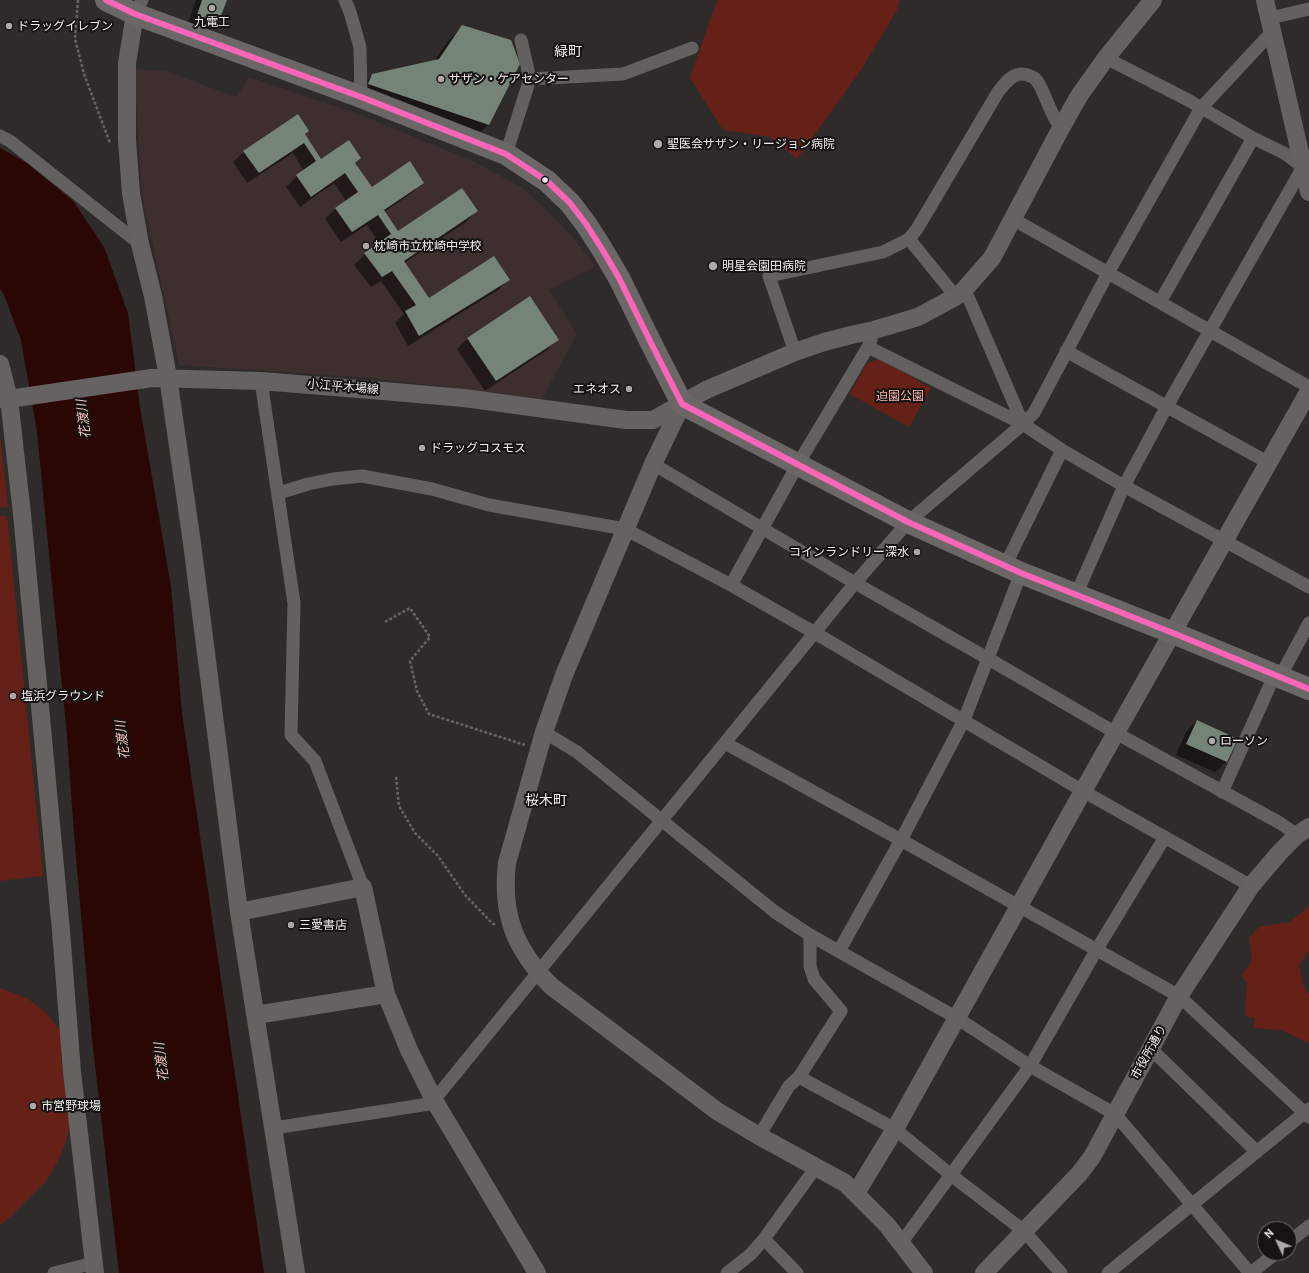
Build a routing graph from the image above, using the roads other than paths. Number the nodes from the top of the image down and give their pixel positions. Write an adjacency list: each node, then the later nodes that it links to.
1 (106, 0): 5 (highway)
2 (345, 0): 12 (street)
3 (1154, 0): 10 (street)
4 (1265, 0): 7 (street)
5 (138, 7): 12 (highway); 21 (street)
6 (1309, 10): 7 (street)
7 (1271, 25): 13 (street); 18 (street)
8 (521, 40): 11 (street)
9 (692, 48): 11 (street)
10 (1106, 58): 13 (street); 14 (street)
11 (530, 79): 17 (street)
12 (361, 97): 17 (highway)
13 (1201, 108): 16 (street); 22 (street)
14 (1061, 128): 19 (street); 20 (street)
15 (0, 136): 21 (street)
16 (1253, 138): 18 (street); 24 (street)
17 (506, 154): 36 (highway)
18 (1307, 177): 26 (street)
19 (1013, 219): 22 (street); 23 (street)
20 (909, 239): 23 (street); 29 (street)
21 (140, 244): 31 (street)
22 (1108, 273): 24 (street); 28 (street)
23 (959, 294): 25 (street, 小江平木場線); 38 (street)
24 (1160, 302): 26 (street)
25 (874, 330): 27 (street); 29 (street, 小江平木場線)
26 (1209, 330): 33 (street); 37 (street)
27 (868, 347): 38 (street); 42 (street)
28 (1066, 351): 37 (street); 38 (street)
29 (795, 352): 36 (street, 小江平木場線)
30 (0, 364): 35 (street)
31 (160, 377): 32 (street, 小江平木場線); 35 (street, 小江平木場線); 73 (street)
32 (261, 381): 36 (street, 小江平木場線); 44 (street)
33 (1309, 387)
34 (1309, 391): 40 (street)
35 (12, 398): 102 (street)
36 (682, 404): 41 (street); 42 (highway)
37 (1166, 406): 40 (street); 43 (street)
38 (1023, 424): 39 (street); 45 (street)
39 (1062, 450): 43 (street); 49 (street)
40 (1269, 463): 48 (street)
41 (653, 464): 46 (street); 47 (street)
42 (798, 464): 45 (highway); 47 (street)
43 (1124, 486): 48 (street); 53 (street)
44 (279, 493): 46 (street); 71 (street)
45 (908, 522): 49 (highway); 50 (street)
46 (625, 529): 51 (street); 61 (street)
47 (761, 529): 50 (street); 51 (street)
48 (1225, 542): 52 (street); 56 (street)
49 (1013, 570): 53 (highway); 57 (street)
50 (855, 584): 55 (street); 57 (street)
51 (731, 585): 55 (street)
52 (1309, 587)
53 (1076, 596): 56 (highway)
54 (1309, 623): 58 (street)
55 (815, 633): 60 (street); 63 (street)
56 (1173, 633): 58 (highway); 62 (street)
57 (987, 658): 60 (street); 62 (street)
58 (1277, 676): 59 (highway); 65 (street)
59 (1309, 689)
60 (964, 720): 64 (street); 69 (street)
61 (544, 732): 66 (street); 77 (street)
62 (1116, 733): 64 (street); 65 (street)
63 (725, 744): 66 (street); 69 (street)
64 (1083, 791): 68 (street); 72 (street)
65 (1222, 792): 67 (street)
66 (661, 820): 74 (street); 77 (street)
67 (1303, 831): 70 (street, 市役所通り)
68 (1165, 837): 70 (street); 75 (street)
69 (901, 840): 72 (street); 76 (street)
70 (1250, 886): 79 (street, 市役所通り)
71 (363, 887): 73 (street); 78 (street)
72 (1019, 906): 75 (street); 81 (street)
73 (239, 912): 80 (street)
74 (810, 935): 76 (street); 84 (street)
75 (1097, 949): 79 (street); 83 (street)
76 (839, 951): 81 (street)
77 (538, 972): 85 (street); 90 (street)
78 (386, 994): 80 (street); 85 (street)
79 (1179, 996): 82 (street, 市役所通り); 86 (street)
80 (256, 1015): 88 (street)
81 (957, 1018): 83 (street); 89 (street)
82 (1151, 1049): 87 (street, 市役所通り); 91 (street)
83 (1030, 1066): 87 (street); 93 (street)
84 (799, 1077): 89 (street); 90 (street)
85 (435, 1101): 88 (street); 105 (street)
86 (1308, 1113): 91 (street)
87 (1115, 1114): 95 (street); 97 (street, 市役所通り)
88 (274, 1128): 104 (street)
89 (895, 1129): 93 (street); 94 (street)
90 (759, 1136): 92 (street)
91 (1257, 1152): 95 (street)
92 (816, 1167): 94 (street); 99 (street)
93 (951, 1175): 97 (street); 100 (street)
94 (856, 1193): 100 (street)
95 (1192, 1204): 111 (street); 112 (street)
96 (1309, 1226): 98 (street)
97 (1024, 1231): 109 (street, 市役所通り); 110 (street)
98 (1297, 1236)
99 (764, 1239): 106 (street); 107 (street)
100 (902, 1242): 108 (street)
101 (1266, 1261): 112 (street)
102 (94, 1268): 103 (street)
103 (54, 1273)
104 (296, 1273)
105 (537, 1273)
106 (727, 1273)
107 (797, 1273)
108 (924, 1273)
109 (984, 1273)
110 (1060, 1273)
111 (1108, 1273)
112 (1250, 1273)

